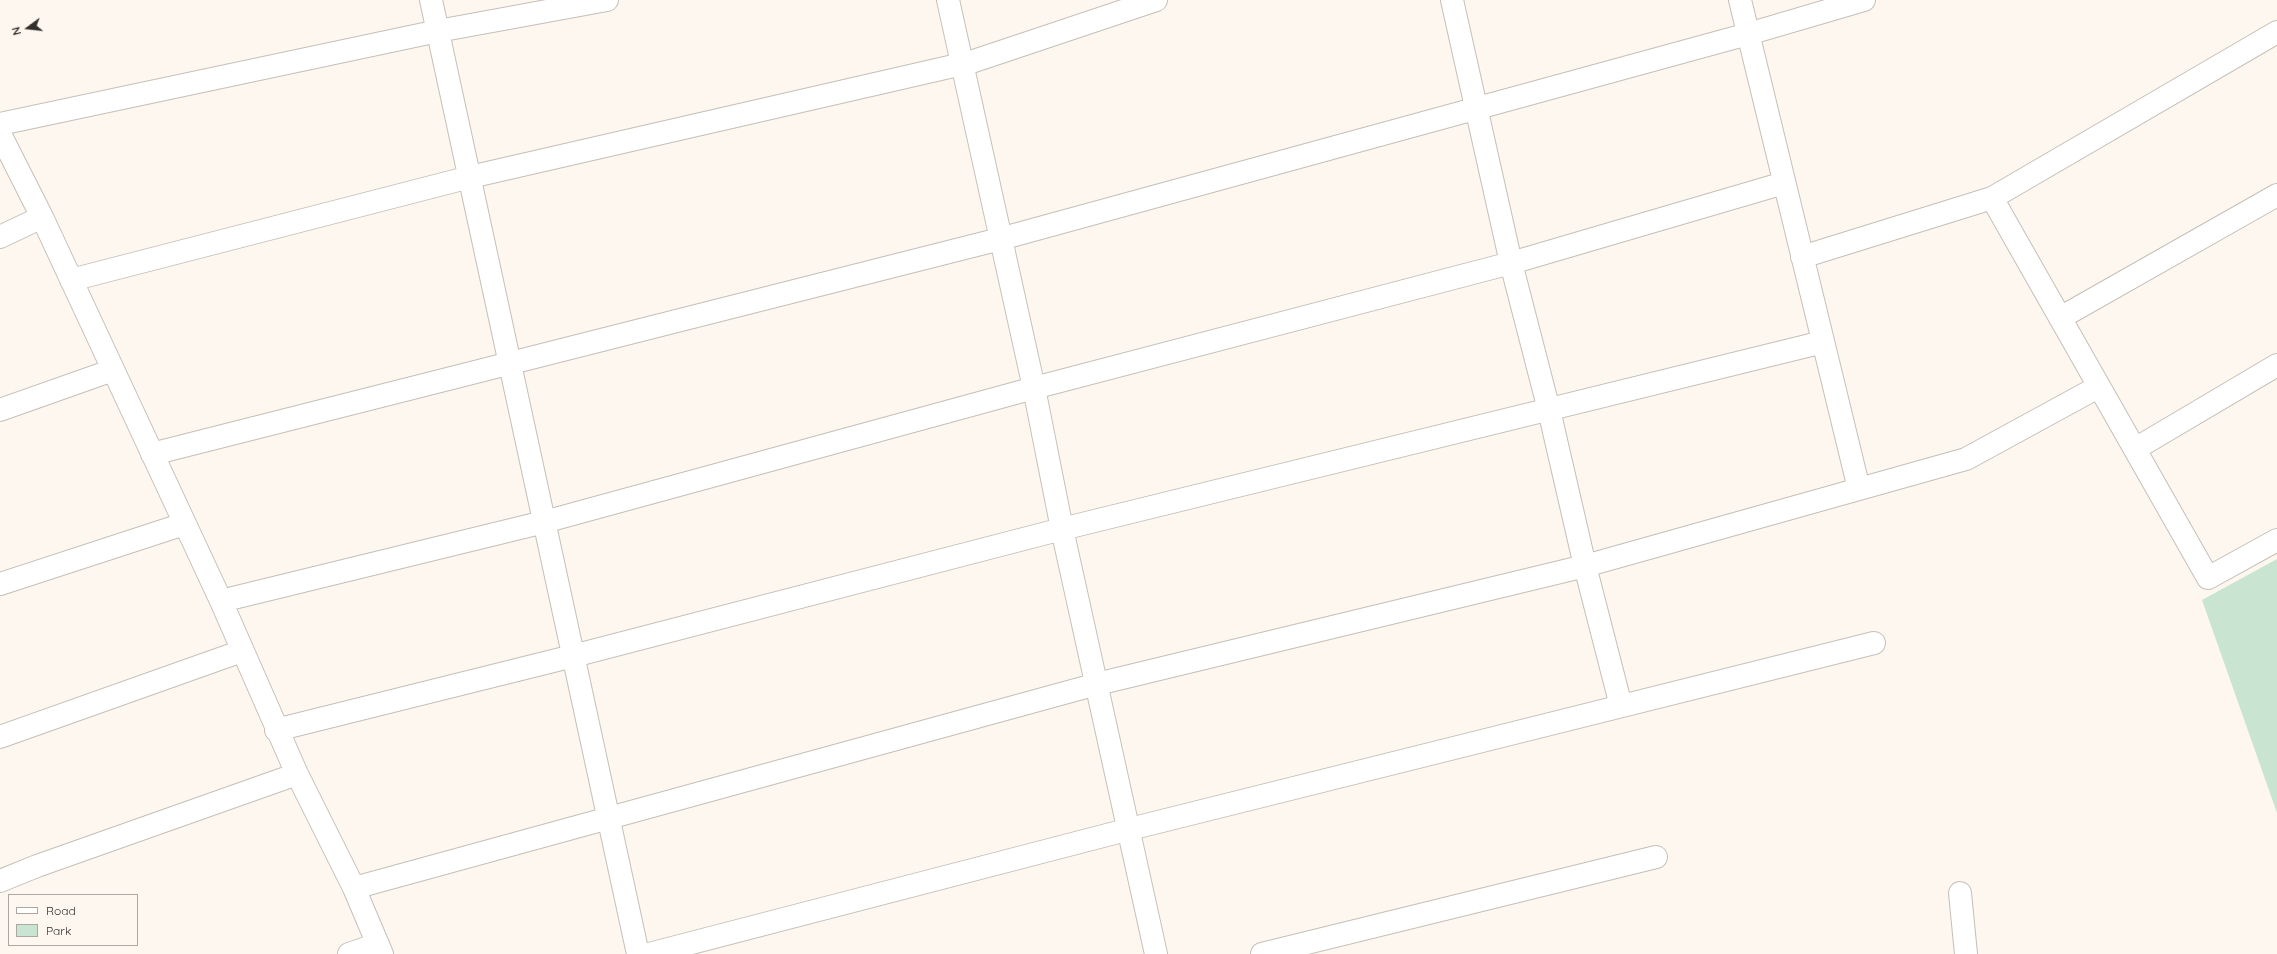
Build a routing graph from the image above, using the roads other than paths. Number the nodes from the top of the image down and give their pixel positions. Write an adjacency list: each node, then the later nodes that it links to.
1 (431, 0): 8 (street)
2 (607, 0): 8 (street)
3 (948, 0): 11 (street)
4 (1156, 0): 11 (street)
5 (1452, 0): 12 (street)
6 (1740, 0): 10 (street)
7 (1864, 0): 10 (street)
8 (438, 31): 13 (street); 15 (street)
9 (2277, 32): 18 (street)
10 (1748, 34): 12 (street); 16 (street)
11 (962, 64): 15 (street); 21 (street)
12 (1475, 108): 21 (street); 23 (street)
13 (0, 124)
14 (0, 134): 19 (street)
15 (470, 176): 24 (street); 27 (street)
16 (1784, 183): 22 (street); 23 (street)
17 (2277, 195): 25 (street)
18 (1992, 198): 22 (street); 25 (street)
19 (42, 217): 20 (street); 24 (street)
20 (0, 237)
21 (1000, 239): 27 (street); 31 (street)
22 (1802, 257): 26 (street)
23 (1511, 263): 31 (street); 33 (street)
24 (71, 280): 29 (street)
25 (2060, 318): 30 (street)
26 (1823, 342): 33 (street); 36 (street)
27 (510, 365): 35 (street); 37 (street)
28 (2277, 366): 34 (street)
29 (113, 370): 32 (street); 35 (street)
30 (2098, 387): 34 (street); 36 (street)
31 (1034, 388): 37 (street); 39 (street)
32 (0, 410)
33 (1549, 410): 39 (street); 41 (street)
34 (2135, 449): 40 (street)
35 (152, 454): 38 (street)
36 (1859, 489): 41 (street)
37 (544, 522): 43 (street); 46 (street)
38 (184, 524): 42 (street); 43 (street)
39 (1062, 529): 46 (street); 47 (street)
40 (2277, 540)
41 (1585, 566): 47 (street); 48 (street)
42 (0, 584)
43 (221, 601): 45 (street)
44 (1874, 644): 48 (street)
45 (242, 651): 49 (street); 50 (street)
46 (573, 656): 49 (street); 52 (street)
47 (1097, 684): 52 (street); 53 (street)
48 (1621, 706): 53 (street)
49 (276, 730): 51 (street)
50 (0, 737)
51 (296, 774): 55 (street); 56 (street)
52 (610, 818): 56 (street); 60 (street)
53 (1130, 829): 61 (street); 62 (street)
54 (1656, 857): 63 (street)
55 (0, 881)
56 (354, 888): 58 (street)
57 (1960, 893): 64 (street)
58 (380, 949): 59 (street)
59 (349, 954)
60 (638, 954)
61 (649, 954)
62 (1156, 954)
63 (1262, 954)
64 (1966, 954)

